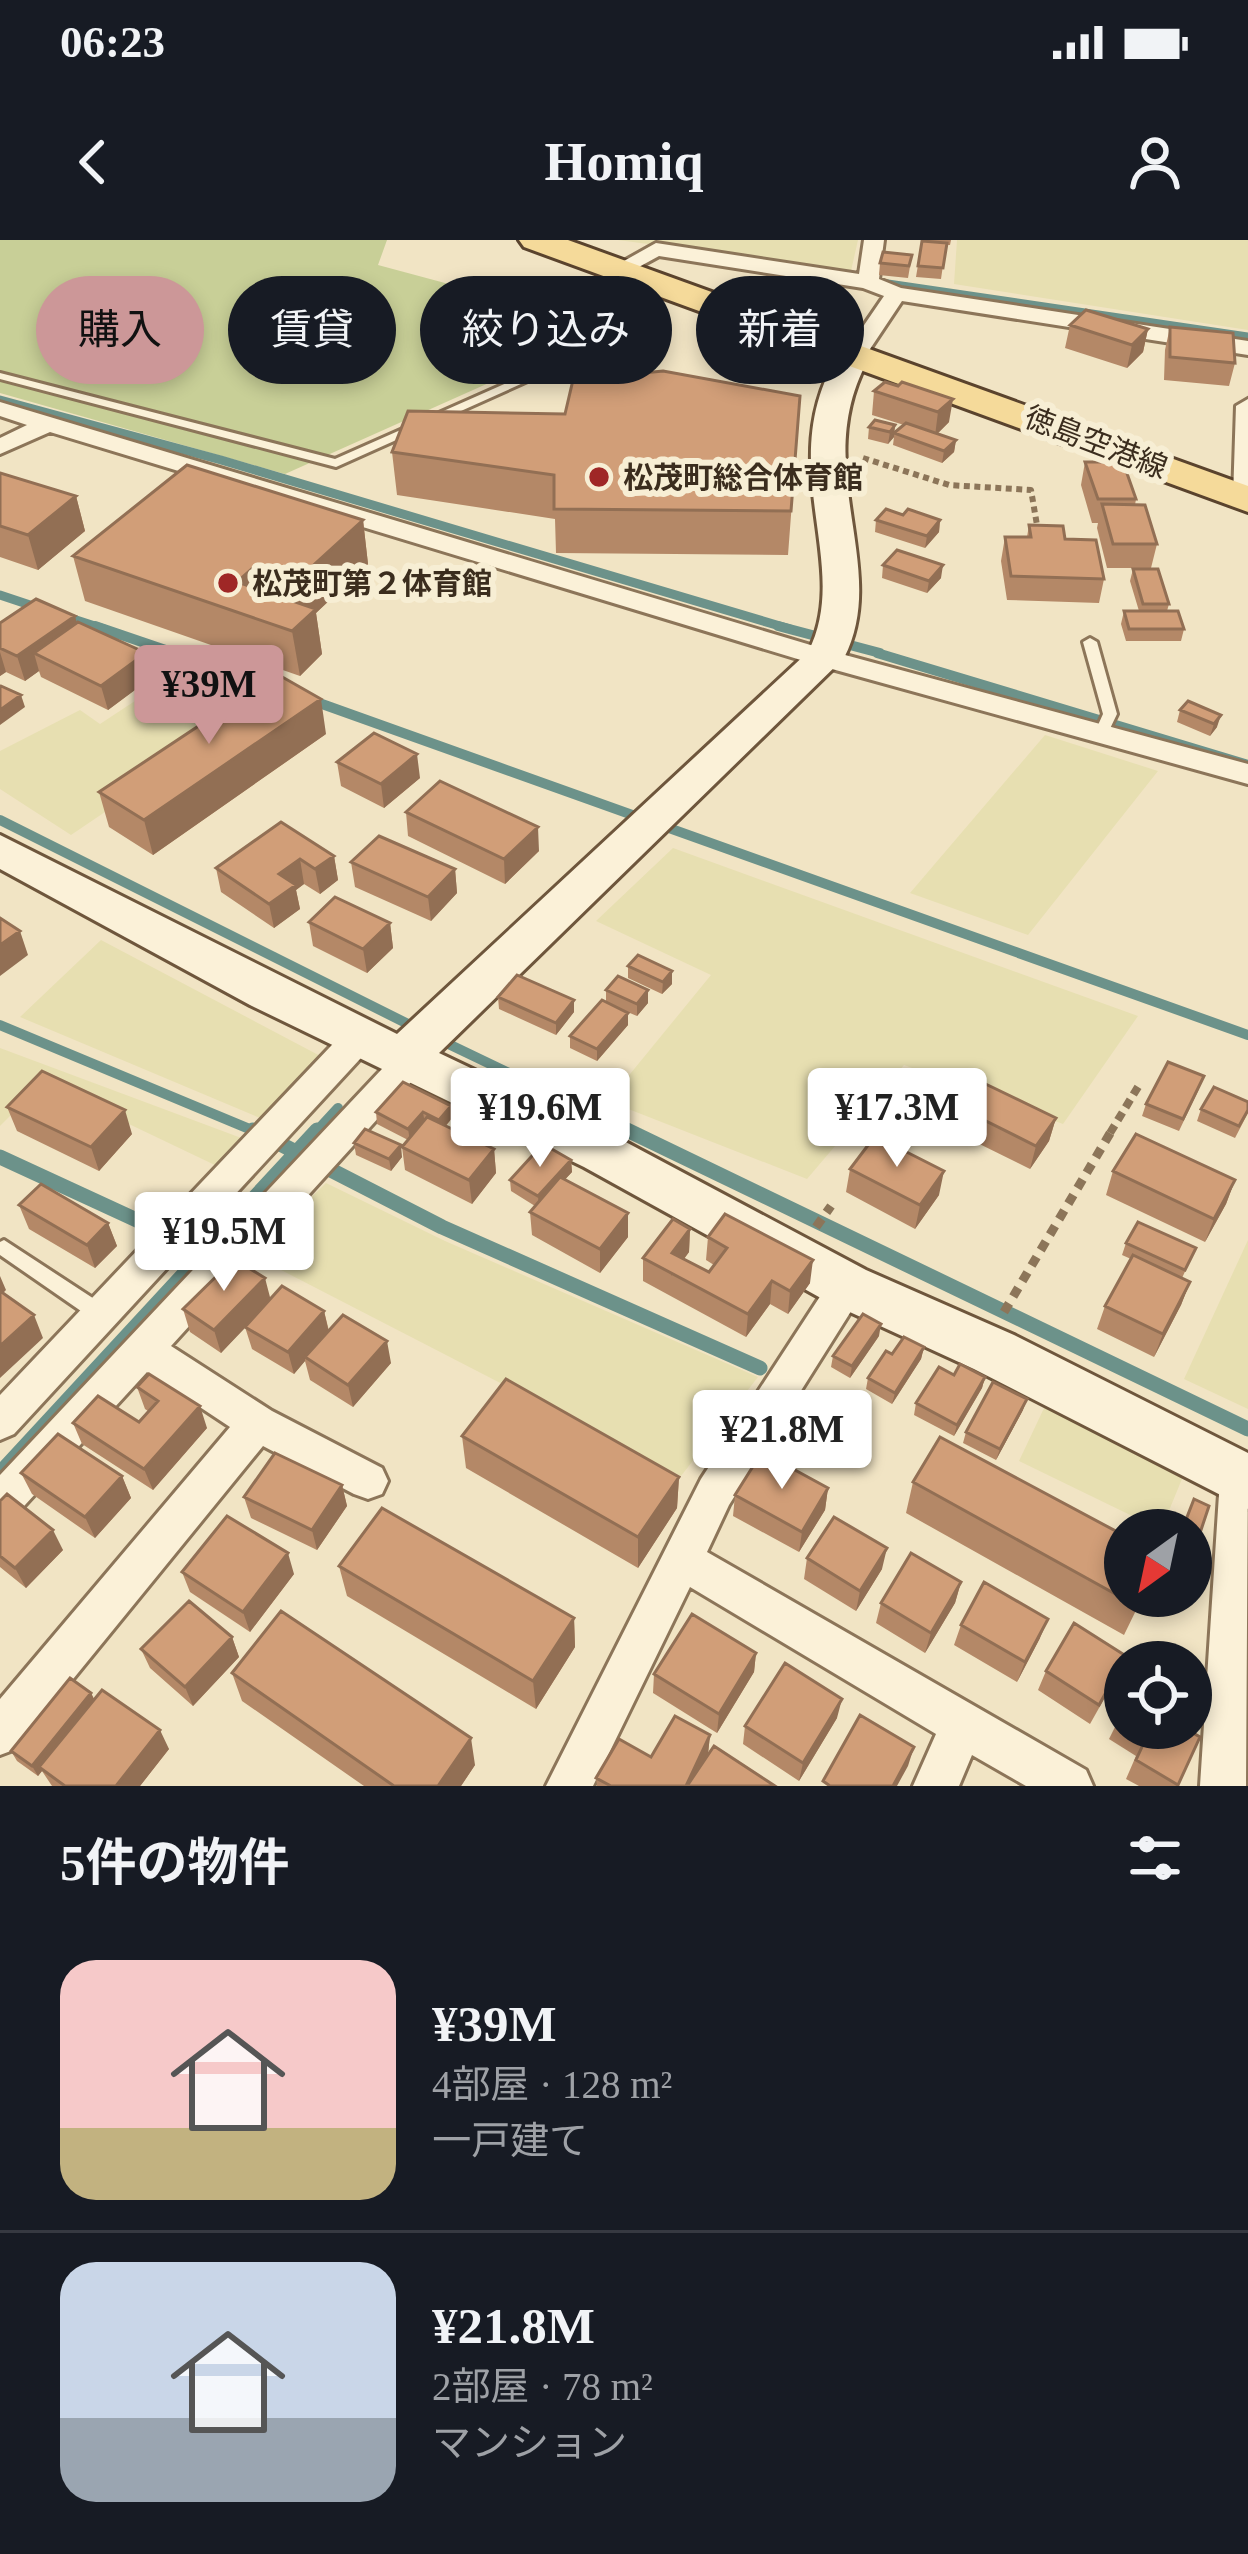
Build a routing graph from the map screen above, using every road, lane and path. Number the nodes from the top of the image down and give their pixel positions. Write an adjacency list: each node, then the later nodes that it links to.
1 (536, 240): 3 (main road, 徳島空港線)
2 (874, 240): 4 (street)
3 (619, 270): 4 (street); 6 (main road, 徳島空港線)
4 (868, 281): 5 (street)
5 (896, 294): 7 (street); 8 (street)
6 (696, 297)
7 (864, 341)
8 (1248, 349)
9 (864, 356): 18 (main road, 徳島空港線)
10 (0, 376): 11 (lane)
11 (512, 384)
12 (839, 384): 17 (street)
13 (1248, 406): 18 (street)
14 (0, 409): 15 (street)
15 (50, 423): 16 (street); 21 (street)
16 (0, 447)
17 (828, 447): 19 (path); 21 (street)
18 (1246, 499)
19 (1039, 538)
20 (1090, 642): 22 (lane)
21 (831, 643): 22 (street); 25 (street)
22 (1106, 724): 23 (street)
23 (1248, 774)
24 (0, 850): 25 (street)
25 (390, 1053): 28 (street); 30 (street); 31 (street)
26 (1141, 1082): 29 (path)
27 (4, 1249): 30 (lane)
28 (847, 1286): 34 (street); 37 (street)
29 (1012, 1295)
30 (101, 1314): 32 (street)
31 (144, 1349): 33 (street); 36 (street)
32 (0, 1422)
33 (258, 1423): 35 (street); 39 (street)
34 (1244, 1480): 43 (street)
35 (368, 1481)
36 (0, 1504)
37 (682, 1560): 38 (street); 40 (street)
38 (963, 1725): 41 (street); 42 (street)
39 (0, 1733)
40 (568, 1786)
41 (936, 1786)
42 (1070, 1786)
43 (1223, 1786)

